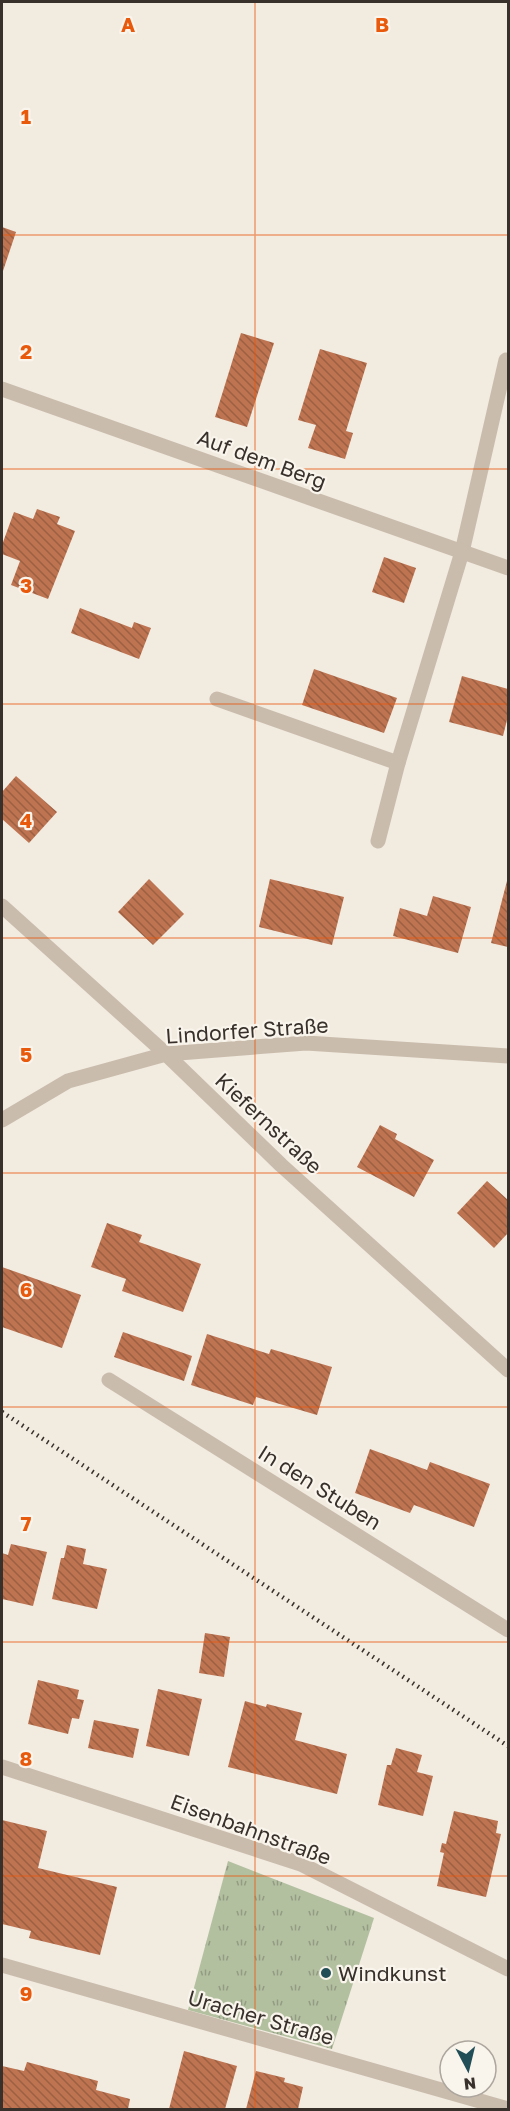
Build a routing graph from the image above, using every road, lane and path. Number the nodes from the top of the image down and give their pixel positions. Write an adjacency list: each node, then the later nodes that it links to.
1 (506, 360): 3 (street)
2 (2, 389): 3 (street, Auf dem Berg)
3 (462, 552): 4 (street, Auf dem Berg); 6 (street)
4 (508, 568)
5 (217, 699): 6 (street)
6 (398, 763): 7 (street)
7 (378, 841)
8 (2, 906): 9 (street, Kiefernstraße)
9 (166, 1054): 10 (street, Lindorfer Straße); 11 (street, Lindorfer Straße); 12 (street, Kiefernstraße)
10 (508, 1056)
11 (2, 1120)
12 (508, 1370)
13 (109, 1380): 14 (street, In den Stuben)
14 (508, 1630)
15 (2, 1767): 17 (street, Eisenbahnstraße)
16 (2, 1965): 18 (street, Uracher Straße)
17 (508, 1969)
18 (508, 2109)

